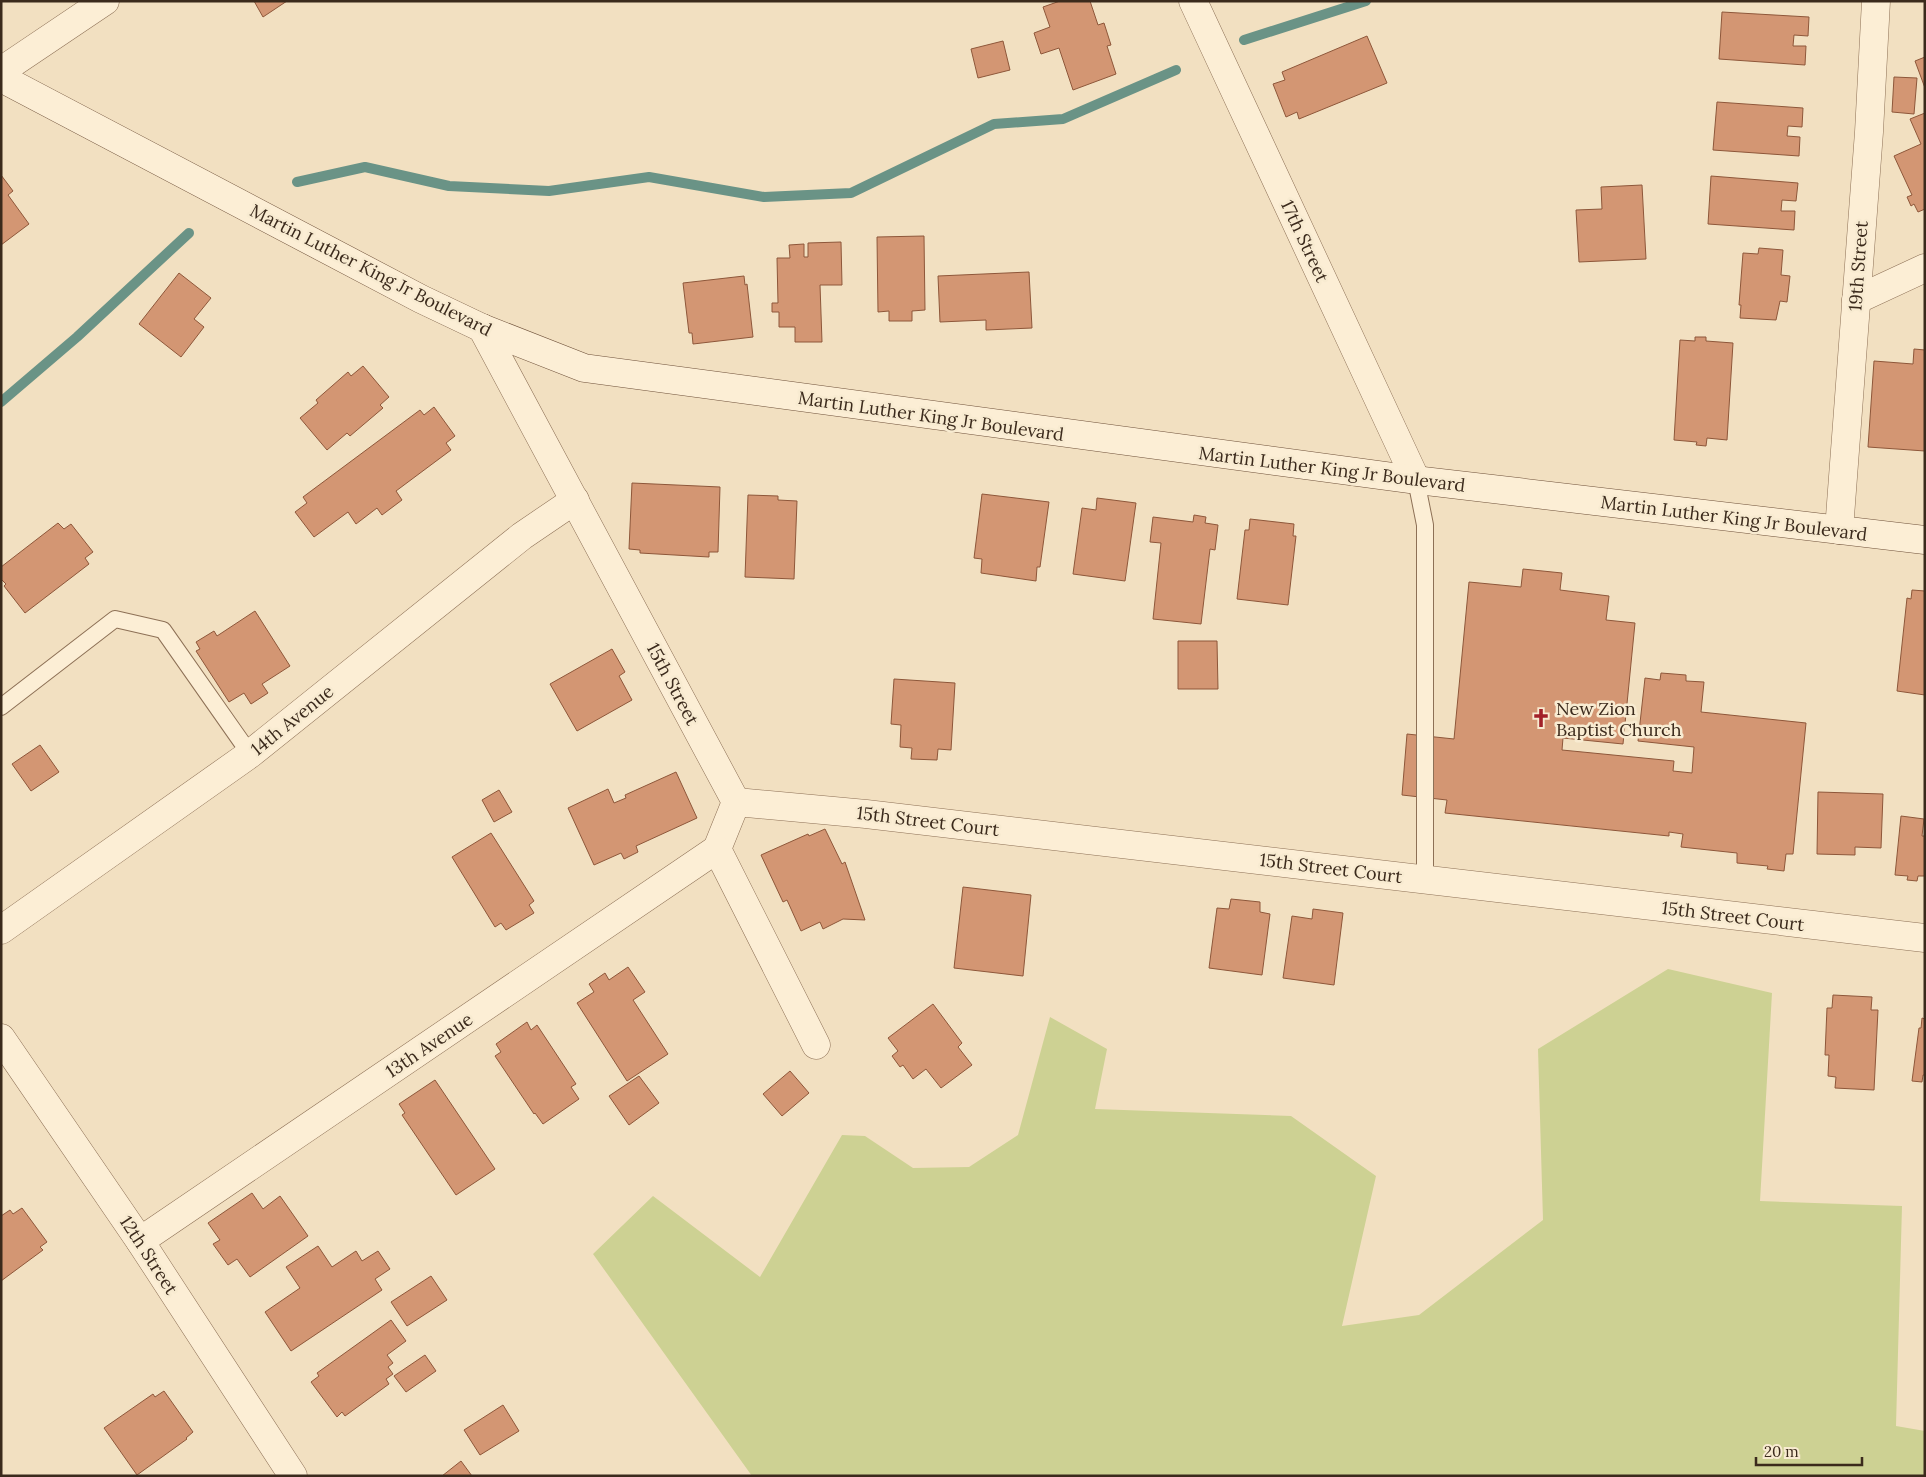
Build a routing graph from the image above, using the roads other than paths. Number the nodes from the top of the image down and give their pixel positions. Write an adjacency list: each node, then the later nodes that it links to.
1 (105, 1): 4 (street)
2 (1193, 1): 9 (street, 17th Street)
3 (1876, 1): 7 (street, 19th Street)
4 (1, 72)
5 (1, 78): 8 (street, Martin Luther King Jr Boulevard)
6 (1925, 268): 7 (street)
7 (1856, 300): 11 (street, 19th Street)
8 (482, 328): 9 (street, Martin Luther King Jr Boulevard); 10 (street, 15th Street)
9 (1416, 480): 11 (street, Martin Luther King Jr Boulevard); 17 (lane)
10 (575, 500): 14 (street, 14th Avenue); 15 (street, 15th Street)
11 (1839, 530): 12 (street, Martin Luther King Jr Boulevard)
12 (1925, 540)
13 (1, 707): 14 (lane)
14 (250, 754): 18 (street, 14th Avenue)
15 (736, 802): 16 (street); 17 (street, 15th Street Court)
16 (717, 850): 21 (street); 22 (street, 13th Avenue)
17 (1425, 880): 19 (street, 15th Street Court)
18 (1, 930)
19 (1925, 938)
20 (1, 1038): 22 (street, 12th Street)
21 (816, 1045)
22 (140, 1240): 23 (street, 12th Street)
23 (293, 1476)

